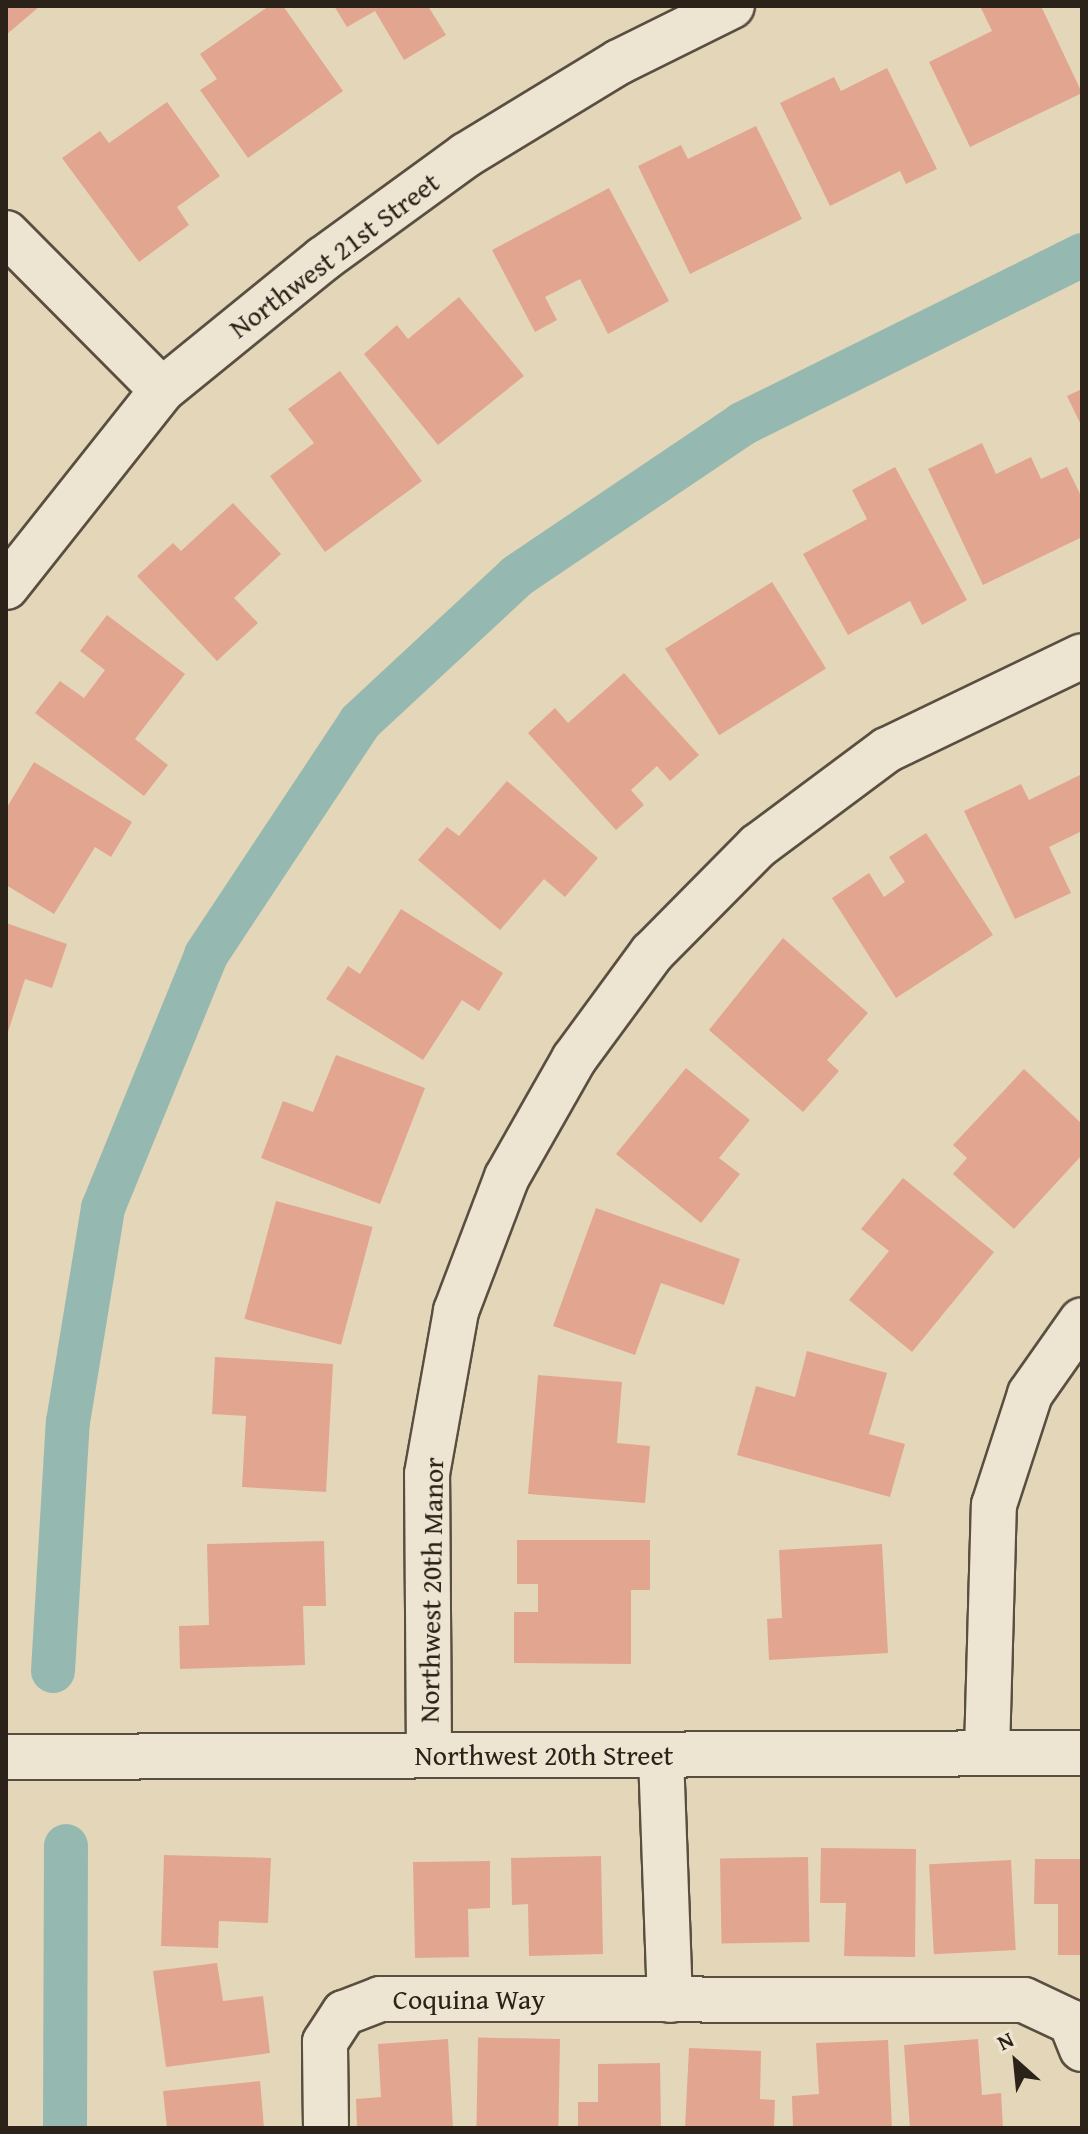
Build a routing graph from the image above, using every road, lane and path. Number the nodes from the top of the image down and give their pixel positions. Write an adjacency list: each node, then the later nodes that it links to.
1 (732, 6): 3 (street, Northwest 21st Street)
2 (6, 233): 3 (street)
3 (162, 390): 4 (street, Northwest 21st Street)
4 (6, 587)
5 (1082, 656): 9 (street, Northwest 20th Manor)
6 (1082, 1320): 7 (street)
7 (987, 1751): 8 (street, Northwest 20th Street); 10 (street, Northwest 20th Street)
8 (1082, 1753)
9 (429, 1754): 10 (street, Northwest 20th Street); 11 (street, Northwest 20th Street)
10 (661, 1756): 12 (street)
11 (6, 1757)
12 (670, 2000): 13 (street, Coquina Way); 14 (street, Coquina Way)
13 (1082, 2049)
14 (326, 2128)

